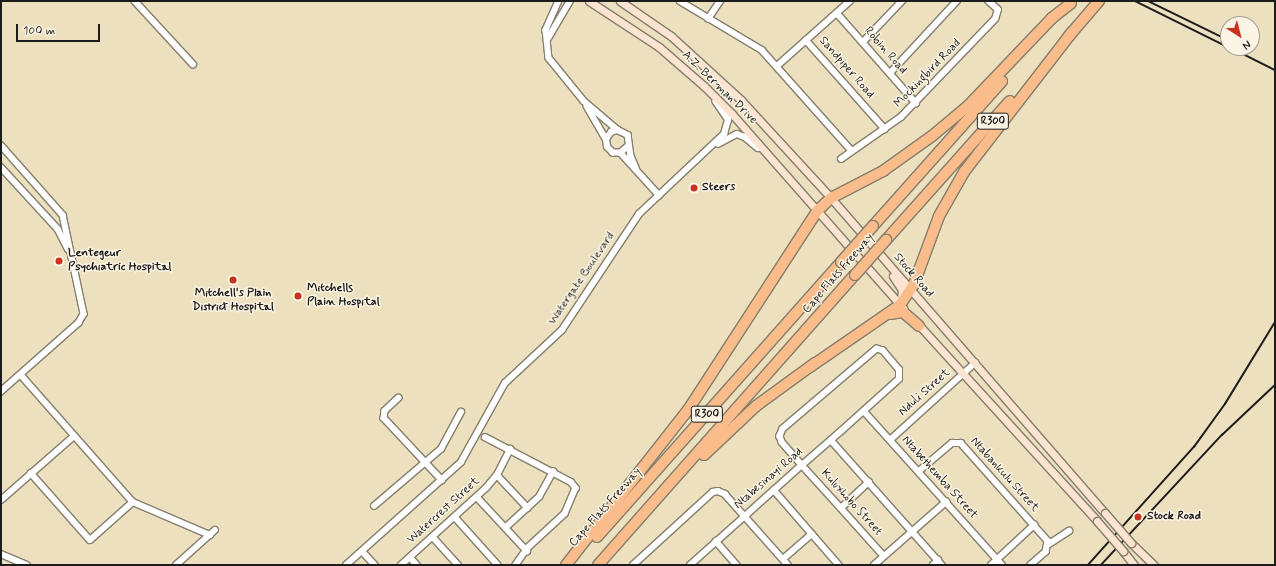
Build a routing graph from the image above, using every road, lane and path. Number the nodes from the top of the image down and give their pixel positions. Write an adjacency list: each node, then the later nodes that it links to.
1 (135, 1): 20 (street)
2 (559, 1): 17 (street)
3 (570, 1): 17 (street)
4 (588, 1): 23 (main road, A.Z. Berman Drive)
5 (620, 1): 39 (main road, A.Z. Berman Drive)
6 (680, 1): 15 (street)
7 (720, 1): 15 (street)
8 (850, 1): 14 (street)
9 (902, 1): 19 (street)
10 (957, 1): 22 (street)
11 (988, 1): 25 (street, Mockingbird Road)
12 (1099, 1): 16 (highway, Cape Flats Freeway / R300)
13 (1072, 2): 39 (highway); 106 (highway, Cape Flats Freeway / R300, bridge)
14 (837, 13): 18 (street); 19 (street, Robin Road)
15 (708, 19): 21 (street)
16 (1073, 31): 43 (highway); 68 (highway, Cape Flats Freeway / R300, bridge)
17 (547, 40): 24 (street)
18 (806, 40): 21 (street); 26 (street, Sandpiper Road)
19 (863, 42): 22 (street, Robin Road)
20 (193, 64)
21 (777, 66): 32 (street)
22 (890, 73): 25 (street, Robin Road)
23 (704, 86): 31 (street, Watergate Boulevard); 37 (main road, A.Z. Berman Drive)
24 (584, 101): 27 (street); 28 (street)
25 (916, 103): 26 (street, Mockingbird Road)
26 (885, 129): 32 (street, Mockingbird Road)
27 (618, 130): 28 (street); 30 (street)
28 (606, 139): 33 (street)
29 (1, 144): 42 (street)
30 (629, 146): 33 (street); 36 (street)
31 (711, 148): 37 (street, Watergate Boulevard); 38 (street, Watergate Boulevard)
32 (852, 152): 34 (street, Mockingbird Road)
33 (621, 154): 36 (street)
34 (841, 159)
35 (1, 167): 42 (street)
36 (636, 168): 38 (street)
37 (780, 169): 40 (main road, A.Z. Berman Drive)
38 (659, 195): 65 (street, Watergate Boulevard)
39 (831, 198): 40 (highway); 41 (main road, Stock Road)
40 (817, 211): 44 (main road); 105 (highway)
41 (853, 223): 43 (main road, Stock Road); 44 (main road)
42 (71, 254): 48 (street)
43 (911, 290): 44 (highway); 46 (main road, Stock Road)
44 (900, 305): 45 (main road); 47 (highway)
45 (919, 326): 47 (highway); 49 (main road)
46 (975, 363): 49 (street, Nduli Street); 119 (main road, Stock Road, bridge)
47 (810, 367): 68 (highway)
48 (21, 375): 50 (street); 54 (street)
49 (962, 375): 57 (street, Nduli Street); 118 (main road, bridge)
50 (1, 392)
51 (399, 398): 59 (street)
52 (864, 411): 56 (street, Ntabesinayi Road); 57 (street, Ntabethemba Street); 60 (street, Kuluxhobo Street)
53 (462, 412): 59 (street)
54 (74, 436): 63 (street); 71 (street)
55 (485, 437): 58 (street)
56 (831, 440): 60 (street, Ntabesinayi Road); 66 (street)
57 (890, 440): 61 (street, Ntabethemba Street)
58 (510, 450): 62 (street); 64 (street, Watercrest Street)
59 (425, 462): 65 (street); 73 (street)
60 (802, 465): 67 (street, Ntabesinayi Road); 75 (street, Kuluxhobo Street)
61 (919, 471): 72 (street, Ntabethemba Street); 78 (street, Ntabankulu Street)
62 (554, 472): 74 (street); 89 (street)
63 (31, 473): 70 (street); 71 (street)
64 (497, 475): 69 (street, Watercrest Street); 74 (street)
65 (442, 480): 88 (street, Watergate Boulevard)
66 (869, 482): 75 (street); 82 (street)
67 (774, 490): 76 (street, Ntabesinayi Road); 83 (street)
68 (662, 494): 107 (highway, Cape Flats Freeway / R300)
69 (478, 497): 77 (street, Watercrest Street); 79 (street)
70 (1, 500)
71 (133, 502): 84 (street)
72 (946, 502): 82 (street); 94 (street, Ntabethemba Street)
73 (374, 506)
74 (528, 508): 79 (street)
75 (841, 508): 91 (street, Kuluxhobo Street)
76 (745, 516): 86 (street, Ntabesinayi Road); 93 (street); 108 (street)
77 (455, 517): 85 (street, Watercrest Street); 103 (street)
78 (1034, 525): 87 (street, Ntabankulu Street); 94 (street)
79 (505, 528): 89 (street)
80 (215, 530): 84 (street)
81 (1069, 531): 87 (street)
82 (912, 532): 91 (street); 95 (street)
83 (812, 534): 93 (street); 112 (street)
84 (210, 535): 97 (street)
85 (433, 537): 92 (street, Watercrest Street); 102 (street)
86 (716, 541): 109 (street, Ntabesinayi Road); 110 (street)
87 (1049, 544): 117 (street)
88 (362, 551): 98 (street, Watergate Boulevard); 99 (street)
89 (527, 551): 104 (street)
90 (1, 554): 96 (street)
91 (884, 556): 113 (street)
92 (410, 557): 100 (street, Watercrest Street); 101 (street)
93 (783, 559): 111 (street)
94 (997, 559): 115 (street); 116 (street, Ntabethemba Street)
95 (940, 563): 114 (street)
96 (27, 565)
97 (176, 565)
98 (346, 565)
99 (374, 565)
100 (401, 565)
101 (417, 565)
102 (458, 565)
103 (498, 565)
104 (516, 565)
105 (566, 565)
106 (572, 565)
107 (598, 565)
108 (634, 565)
109 (690, 565)
110 (737, 565)
111 (788, 565)
112 (839, 565)
113 (874, 565)
114 (933, 565)
115 (991, 565)
116 (1002, 565)
117 (1031, 565)
118 (1134, 565)
119 (1154, 565)

